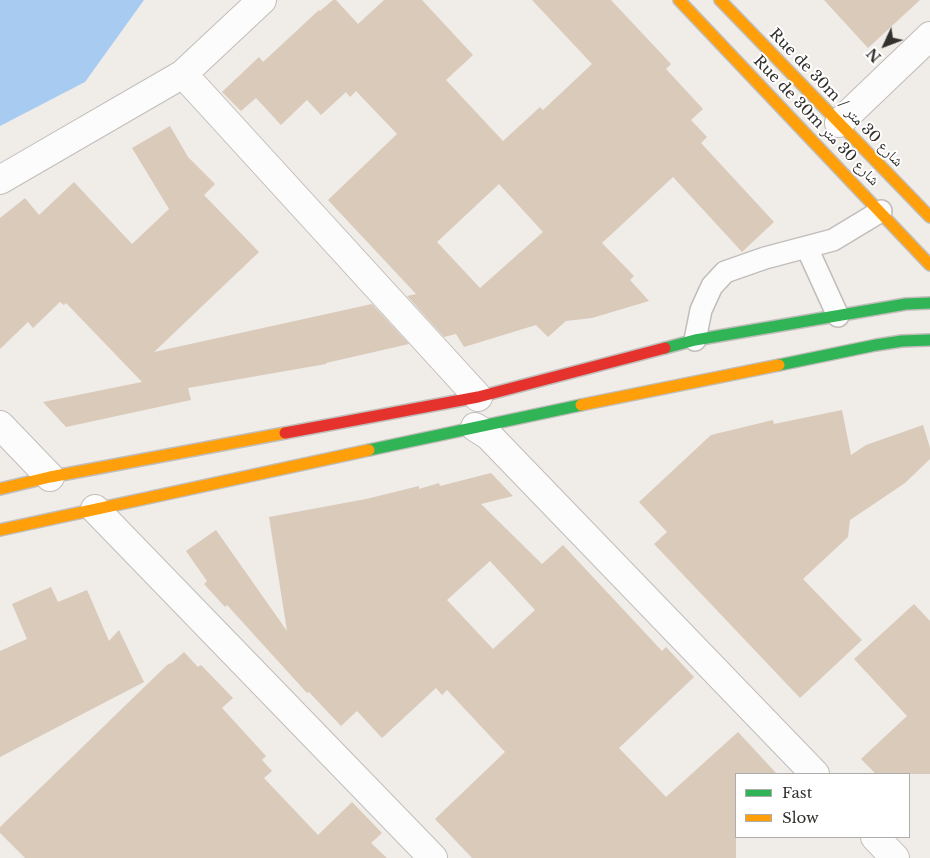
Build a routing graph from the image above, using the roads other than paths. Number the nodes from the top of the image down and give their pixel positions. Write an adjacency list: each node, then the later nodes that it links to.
1 (262, 0): 5 (street)
2 (679, 0): 8 (street, Rue de 30m شارع 30 متر)
3 (720, 0): 6 (street, Rue de 30m / شارع 30 متر)
4 (930, 36): 6 (street)
5 (183, 74): 7 (street); 16 (street)
6 (839, 123): 9 (street, Rue de 30m / شارع 30 متر)
7 (0, 180)
8 (881, 211): 10 (lane); 11 (street, Rue de 30m شارع 30 متر)
9 (930, 217)
10 (807, 248): 13 (lane); 14 (lane)
11 (930, 264)
12 (930, 302): 13 (street)
13 (838, 316): 14 (street)
14 (695, 340): 16 (street)
15 (930, 340): 18 (street)
16 (478, 397): 19 (street)
17 (0, 425): 19 (street)
18 (475, 426): 21 (street); 23 (street)
19 (50, 477): 20 (street)
20 (0, 489)
21 (95, 509): 22 (street); 25 (street)
22 (0, 530)
23 (814, 773)
24 (876, 838): 26 (street)
25 (433, 858)
26 (895, 858)

